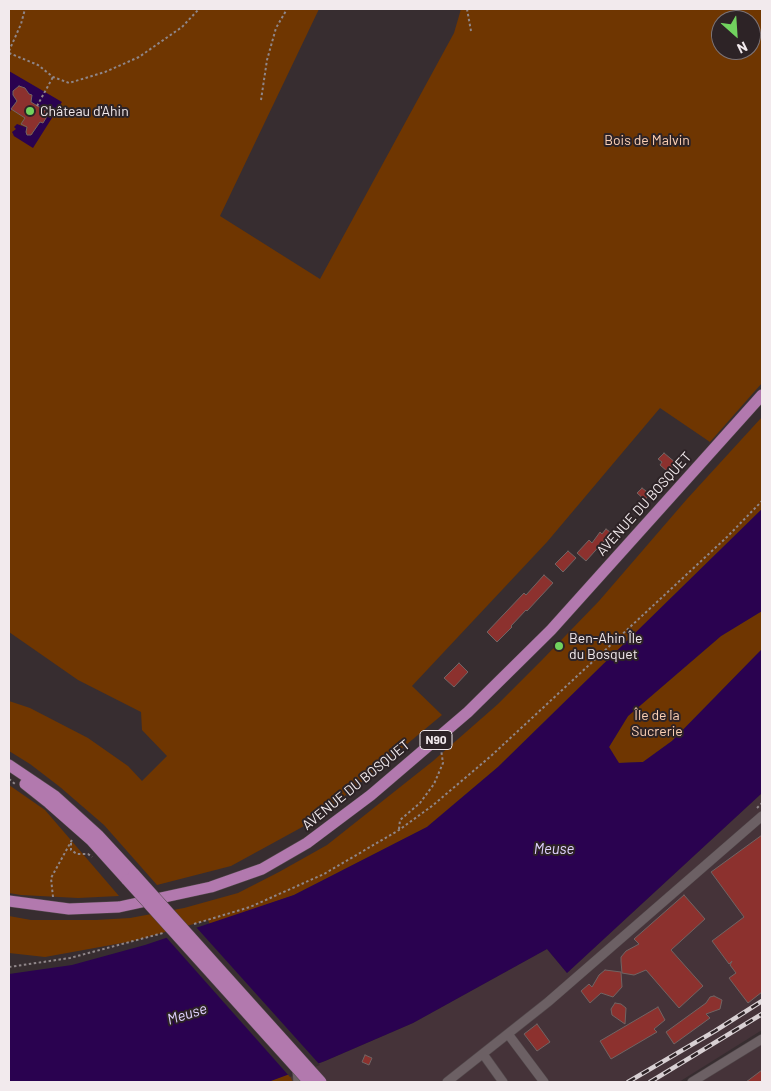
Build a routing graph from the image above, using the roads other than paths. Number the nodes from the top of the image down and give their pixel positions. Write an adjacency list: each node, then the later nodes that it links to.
1 (762, 395): 6 (main road, AVENUE DU BOSQUET / N90)
2 (9, 765): 5 (main road)
3 (9, 774): 5 (main road)
4 (762, 816): 7 (street)
5 (130, 877): 10 (main road, bridge); 14 (main road, bridge)
6 (9, 901)
7 (508, 1034): 9 (street); 17 (street)
8 (762, 1039): 11 (street)
9 (483, 1054): 15 (street); 16 (street)
10 (297, 1070): 12 (street); 13 (main road, bridge)
11 (708, 1073): 18 (street); 19 (street)
12 (298, 1082)
13 (309, 1082)
14 (321, 1082)
15 (447, 1082)
16 (503, 1082)
17 (544, 1082)
18 (692, 1082)
19 (714, 1082)

